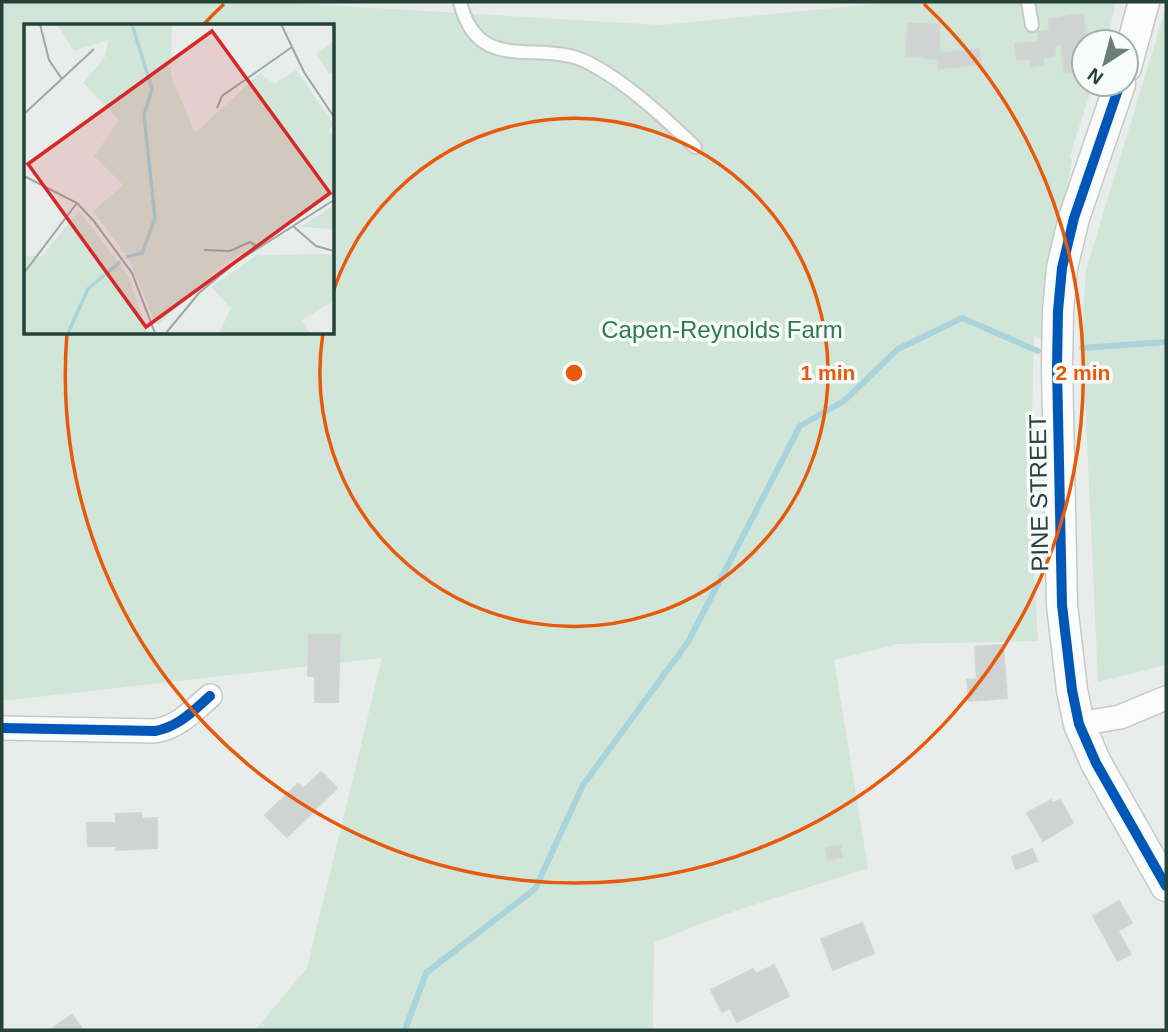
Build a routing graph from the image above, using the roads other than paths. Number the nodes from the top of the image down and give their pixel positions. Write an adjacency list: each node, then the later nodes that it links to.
1 (460, 2): 7 (lane)
2 (1028, 2): 4 (lane)
3 (1143, 2): 5 (street)
4 (1032, 25)
5 (1136, 28)
6 (1115, 98): 10 (street, PINE STREET)
7 (695, 147)
8 (210, 696): 11 (street)
9 (1166, 698): 10 (street)
10 (1079, 724): 12 (street, PINE STREET)
11 (2, 728)
12 (1166, 886)

